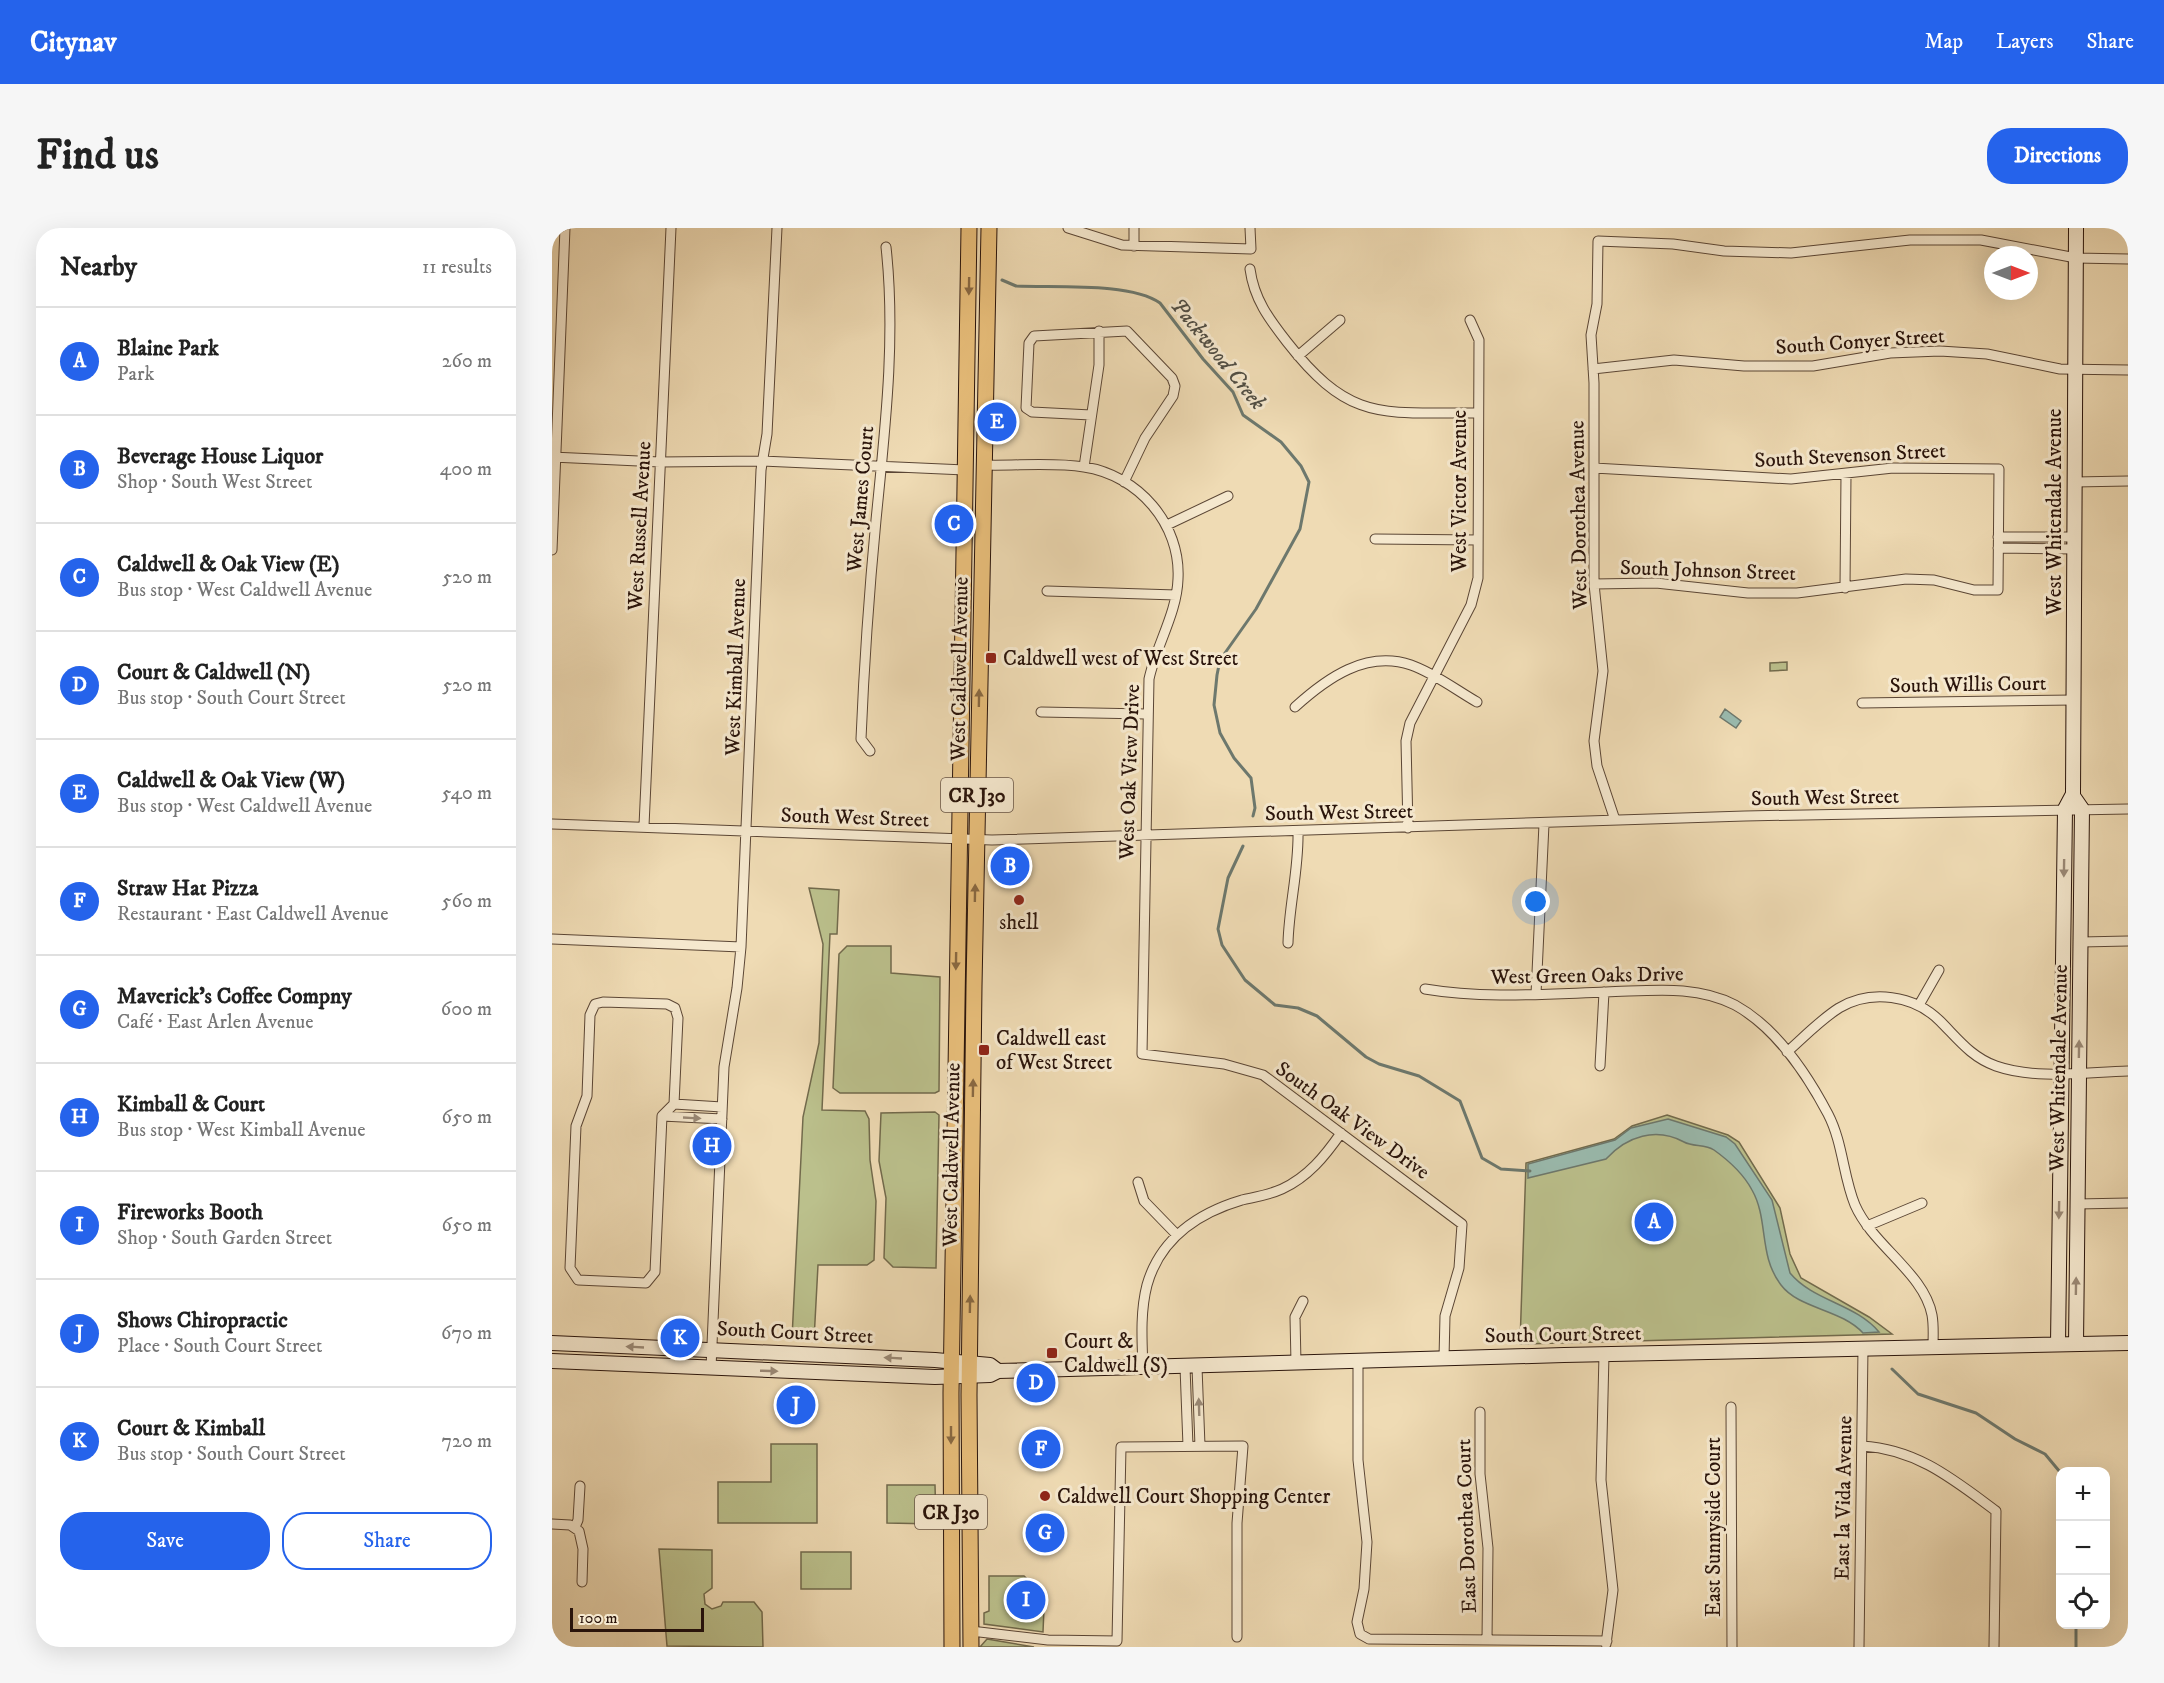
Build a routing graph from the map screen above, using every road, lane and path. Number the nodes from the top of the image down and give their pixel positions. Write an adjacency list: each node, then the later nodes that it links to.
1 (565, 228): 24 (street)
2 (671, 228): 26 (street, West Russell Avenue)
3 (777, 228): 25 (street, West Kimball Avenue)
4 (969, 228): 31 (main road, West Caldwell Avenue / CR J30, one-way to 31)
5 (989, 228): 27 (main road, West Caldwell Avenue / CR J30)
6 (1068, 228): 11 (street)
7 (1134, 228): 11 (street)
8 (1250, 228): 11 (street)
9 (2076, 228): 12 (street, West Whitendale Avenue)
10 (886, 246): 28 (street, West James Court)
11 (1134, 246)
12 (2076, 258): 13 (street); 19 (street, West Dorothea Avenue); 20 (street, West Whitendale Avenue)
13 (2128, 259)
14 (1250, 269): 18 (street)
15 (1340, 320): 18 (street)
16 (1470, 320): 22 (street, West Victor Avenue)
17 (1099, 331): 23 (street); 23 (street); 34 (street)
18 (1298, 356): 22 (street)
19 (1593, 369): 20 (street, South Conyer Street); 30 (street, West Dorothea Avenue)
20 (2075, 370): 21 (street, South Conyer Street); 35 (street, West Whitendale Avenue)
21 (2128, 370)
22 (1478, 413): 40 (street, West Victor Avenue)
23 (1091, 415): 29 (street)
24 (554, 457): 26 (street); 43 (street)
25 (762, 461): 26 (street); 28 (street); 66 (street, West Kimball Avenue)
26 (660, 462): 64 (street, West Russell Avenue)
27 (984, 465): 29 (street); 44 (main road, West Caldwell Avenue / CR J30)
28 (882, 466): 31 (street); 56 (street, West James Court)
29 (1084, 467): 34 (street)
30 (1594, 468): 32 (street, South Stevenson Street); 45 (street, West Dorothea Avenue)
31 (965, 470): 44 (main road); 69 (main road, West Caldwell Avenue / CR J30)
32 (1846, 475): 38 (street, South Stevenson Street); 46 (street)
33 (2128, 481): 35 (street)
34 (1124, 482): 37 (street, West Oak View Drive)
35 (2075, 482): 41 (street, West Whitendale Avenue)
36 (1228, 496): 37 (street)
37 (1167, 525): 48 (street, West Oak View Drive)
38 (1998, 537): 41 (street); 42 (street)
39 (1375, 539): 40 (street)
40 (1478, 540): 49 (street, West Victor Avenue)
41 (2075, 543): 42 (street); 50 (street, West Whitendale Avenue)
42 (1998, 548): 46 (street, South Johnson Street)
43 (552, 550)
44 (982, 573): 70 (main road, West Caldwell Avenue / CR J30, one-way to 44)
45 (1594, 584): 46 (street, South Johnson Street); 61 (street, West Dorothea Avenue)
46 (1845, 588)
47 (1047, 591): 48 (street)
48 (1176, 595): 55 (street, West Oak View Drive)
49 (1432, 676): 51 (street); 53 (street); 65 (street, West Victor Avenue)
50 (2074, 700): 52 (street, South Willis Court); 57 (street, West Whitendale Avenue)
51 (1477, 702)
52 (1862, 703)
53 (1295, 707)
54 (1041, 712): 55 (street)
55 (1146, 714): 68 (street, West Oak View Drive)
56 (870, 751)
57 (2073, 796): 58 (street); 60 (street)
58 (2065, 809): 60 (street, South West Street); 61 (street, South West Street); 85 (street, West Whitendale Avenue, one-way to 85)
59 (2128, 809): 60 (street, South West Street)
60 (2082, 810): 73 (street, West Whitendale Avenue)
61 (1615, 820): 63 (street, South West Street)
62 (552, 824): 64 (street, South West Street)
63 (1544, 824): 65 (street, South West Street); 79 (street)
64 (644, 826): 66 (street, South West Street)
65 (1408, 828): 67 (street, South West Street)
66 (746, 831): 69 (street, South West Street); 75 (street, West Kimball Avenue)
67 (1298, 831): 68 (street, South West Street); 74 (street)
68 (1145, 834): 70 (street, South West Street); 82 (street, West Oak View Drive)
69 (959, 840): 70 (street, South West Street); 87 (main road, West Caldwell Avenue / CR J30, one-way to 87)
70 (976, 840): 94 (main road, West Caldwell Avenue / CR J30, one-way to 70)
71 (552, 939): 75 (street)
72 (2128, 941): 73 (street)
73 (2081, 942): 86 (street, West Whitendale Avenue, one-way to 73)
74 (1288, 943)
75 (741, 947): 89 (street, West Kimball Avenue)
76 (1939, 970): 80 (street)
77 (1425, 988): 79 (street, West Green Oaks Drive)
78 (1604, 992): 79 (street, West Green Oaks Drive); 81 (street, West Green Oaks Drive); 83 (street)
79 (1536, 994)
80 (1919, 1005): 81 (street); 85 (street)
81 (1787, 1052): 98 (street, West Green Oaks Drive)
82 (1142, 1054): 92 (street, South Oak View Drive)
83 (1600, 1066)
84 (2128, 1071): 86 (street)
85 (2061, 1072): 86 (street); 103 (street, West Whitendale Avenue, one-way to 103)
86 (2078, 1072): 97 (street, West Whitendale Avenue)
87 (955, 1098): 94 (main road); 115 (main road, West Caldwell Avenue / CR J30)
88 (674, 1104): 89 (street); 90 (street); 90 (street)
89 (722, 1107): 91 (street, West Kimball Avenue)
90 (662, 1116): 91 (street, one-way to 91)
91 (722, 1119): 107 (street, West Kimball Avenue)
92 (1341, 1133): 99 (street); 109 (street, South Oak View Drive)
93 (1138, 1182): 99 (street)
94 (971, 1202): 117 (main road, West Caldwell Avenue / CR J30, one-way to 94)
95 (1922, 1203): 98 (street)
96 (2128, 1203): 97 (street)
97 (2077, 1204): 104 (street, West Whitendale Avenue, one-way to 97)
98 (1867, 1226): 105 (street, West Green Oaks Drive)
99 (1177, 1235): 116 (street)
100 (1303, 1302): 112 (street)
101 (552, 1343): 107 (street, South Court Street, one-way to 101)
102 (2128, 1343): 104 (street, South Court Street)
103 (2058, 1344): 104 (street, South Court Street); 105 (street, South Court Street)
104 (2076, 1344)
105 (1933, 1347): 106 (street, South Court Street)
106 (1863, 1348): 108 (street, South Court Street); 122 (street, East la Vida Avenue)
107 (712, 1350): 114 (street, West Kimball Avenue); 115 (street, South Court Street, one-way to 107)
108 (1604, 1354): 109 (street, South Court Street); 132 (street)
109 (1444, 1358): 110 (street, South Court Street)
110 (1358, 1360): 112 (street, South Court Street); 130 (street)
111 (552, 1361): 114 (street, South Court Street)
112 (1296, 1363): 113 (street, South Court Street)
113 (1191, 1367): 116 (street, South Court Street); 120 (street); 121 (street, one-way to 113)
114 (711, 1368): 115 (street, South Court Street, one-way to 115)
115 (951, 1368): 117 (street, South Court Street); 127 (main road, CR J30, one-way to 127)
116 (1143, 1368): 117 (street, South Court Street)
117 (969, 1369): 129 (main road, CR J30)
118 (1731, 1407): 135 (street, East Sunnyside Court)
119 (1479, 1412): 130 (street, East Dorothea Court)
120 (1188, 1446): 121 (street); 131 (street)
121 (1200, 1446): 128 (street)
122 (1862, 1446): 136 (street, East la Vida Avenue); 137 (street)
123 (580, 1486): 125 (street)
124 (552, 1524): 125 (street)
125 (575, 1527): 126 (street)
126 (582, 1582)
127 (952, 1594): 133 (main road, CR J30); 134 (main road)
128 (1236, 1637)
129 (971, 1639): 131 (street)
130 (1487, 1640): 132 (street)
131 (1048, 1644)
132 (1606, 1644)
133 (952, 1647)
134 (961, 1647)
135 (1732, 1647)
136 (1859, 1647)
137 (1995, 1647)

